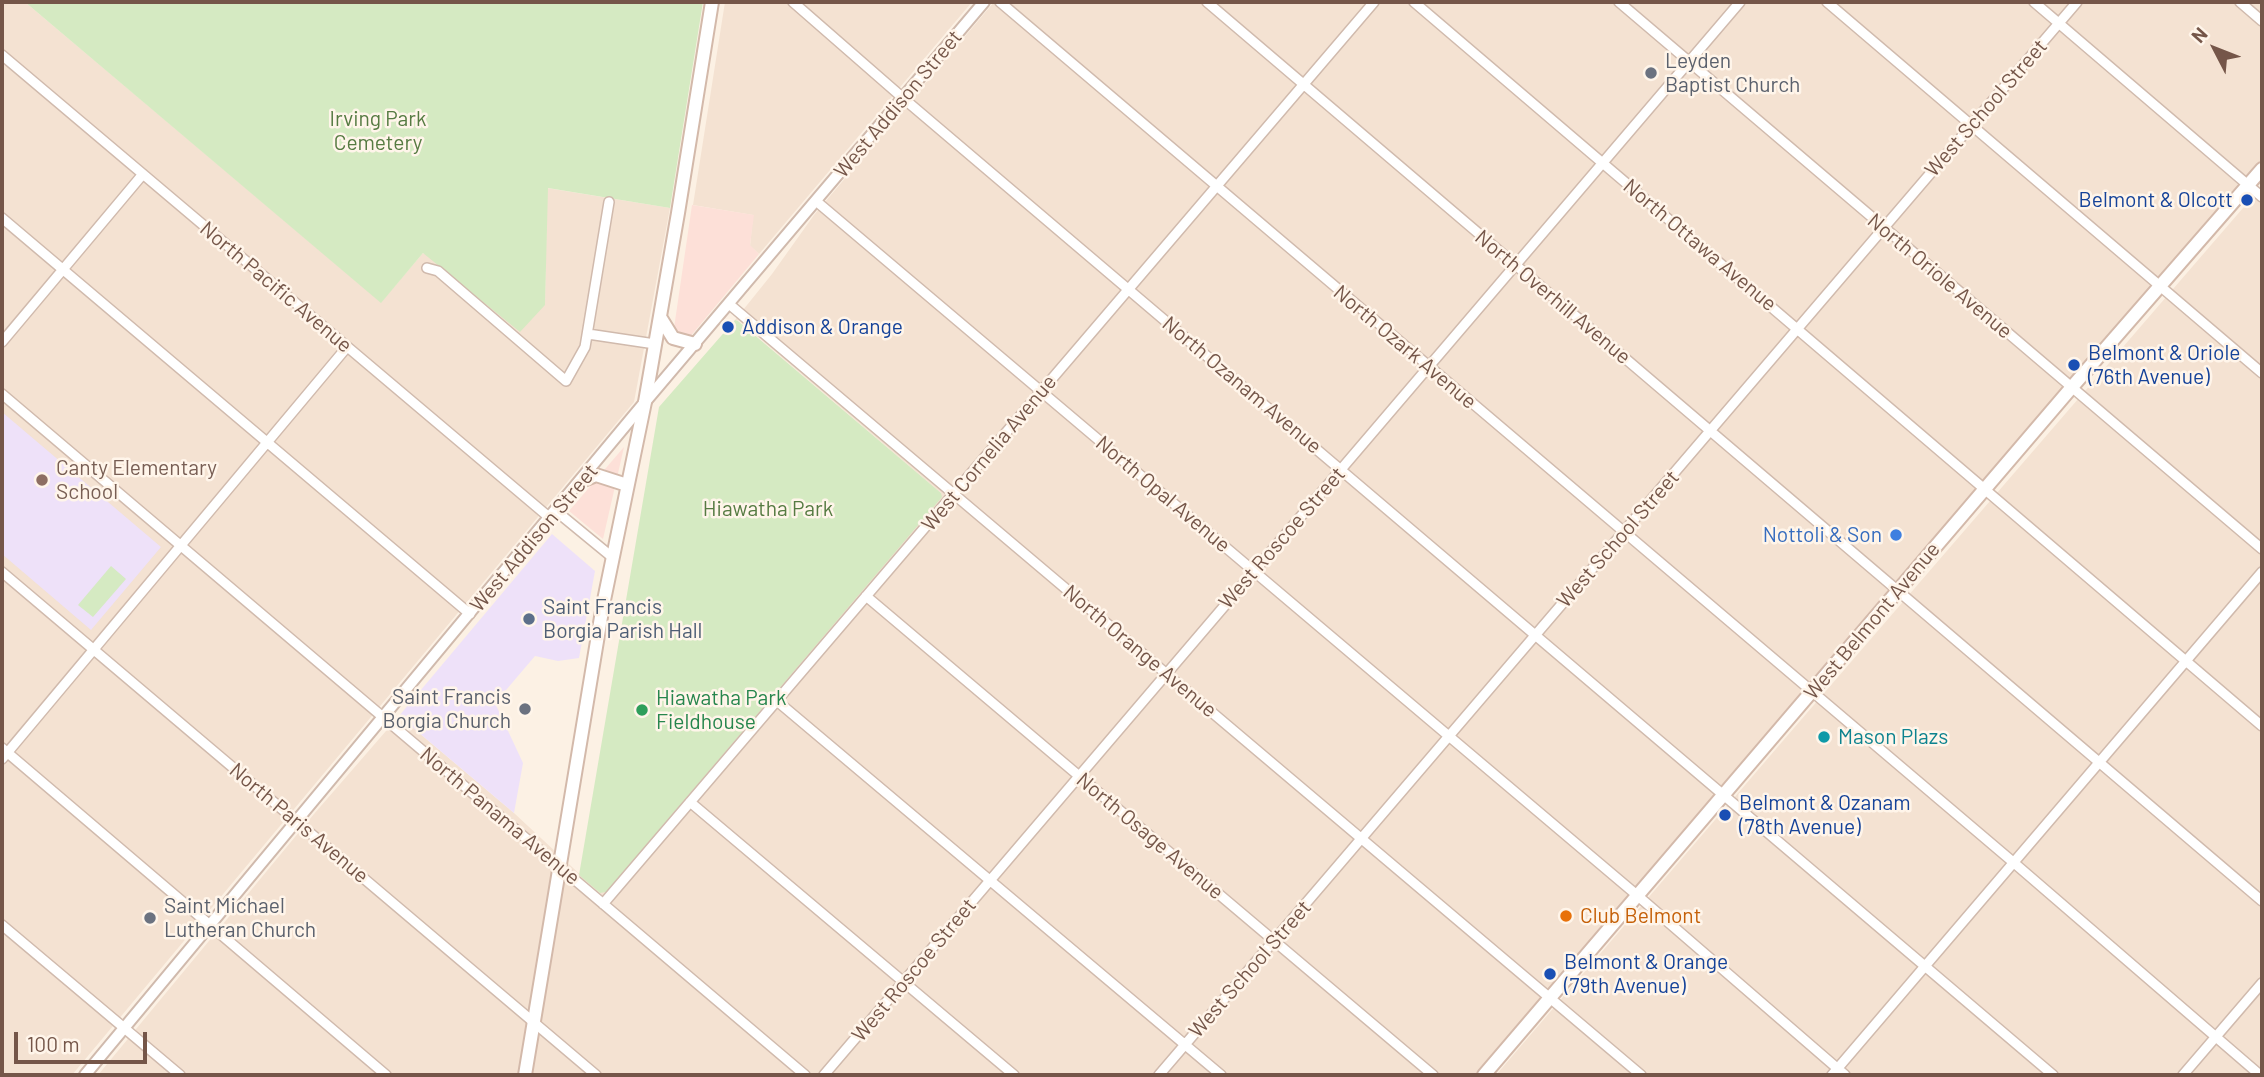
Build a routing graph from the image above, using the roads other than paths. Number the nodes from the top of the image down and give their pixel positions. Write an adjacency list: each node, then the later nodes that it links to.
1 (712, 2): 37 (main road)
2 (795, 2): 19 (street, North Ozanam Avenue)
3 (984, 2): 19 (street, West Addison Street)
4 (1000, 2): 25 (street, North Ozark Avenue)
5 (1207, 2): 18 (street, North Overhill Avenue)
6 (1374, 2): 18 (street, West Cornelia Avenue)
7 (1414, 2): 21 (street, North Ottawa Avenue)
8 (1619, 2): 17 (street, North Oriole Avenue)
9 (1740, 2): 17 (street, West Roscoe Street)
10 (1827, 2): 20 (street)
11 (2034, 2): 15 (street)
12 (2077, 2): 15 (street, West School Street)
13 (2239, 2): 14 (street)
14 (2262, 21)
15 (2059, 23): 20 (street, West School Street); 24 (street)
16 (2, 55): 23 (street, North Pacific Avenue)
17 (1689, 62): 21 (street, West Roscoe Street); 30 (street, North Oriole Avenue)
18 (1303, 84): 25 (street, West Cornelia Avenue); 31 (street, North Overhill Avenue)
19 (903, 98): 27 (street, West Addison Street); 35 (street, North Ozanam Avenue)
20 (1972, 125): 30 (street, West School Street); 34 (street)
21 (1603, 163): 31 (street, West Roscoe Street); 38 (street, North Ottawa Avenue)
22 (2262, 169): 24 (main road, West Belmont Avenue)
23 (142, 174): 33 (street); 43 (street, North Pacific Avenue)
24 (2248, 185): 26 (street); 34 (main road, West Belmont Avenue)
25 (1216, 186): 35 (street, West Cornelia Avenue); 44 (street, North Ozark Avenue)
26 (2262, 197)
27 (816, 201): 36 (street, West Addison Street); 47 (street, North Opal Avenue)
28 (609, 202): 39 (street)
29 (2, 218): 33 (street)
30 (1884, 228): 38 (street, West School Street); 46 (street, North Oriole Avenue)
31 (1516, 265): 44 (street, West Roscoe Street); 50 (street, North Overhill Avenue)
32 (427, 268): 39 (street)
33 (63, 269): 40 (street); 51 (street)
34 (2160, 286): 45 (street); 46 (main road, West Belmont Avenue)
35 (1129, 289): 47 (street, West Cornelia Avenue); 52 (street, North Ozanam Avenue)
36 (729, 304): 42 (street, West Addison Street); 56 (street, North Orange Avenue)
37 (660, 317): 41 (main road); 42 (main road)
38 (1798, 328): 50 (street, West School Street); 55 (street, North Ottawa Avenue)
39 (588, 334): 41 (street)
40 (2, 342)
41 (655, 344): 49 (main road)
42 (695, 344): 49 (street, West Addison Street)
43 (347, 347): 51 (street); 57 (street, North Pacific Avenue)
44 (1429, 367): 52 (street, West Roscoe Street); 58 (street, North Ozark Avenue)
45 (2262, 373)
46 (2072, 387): 55 (main road, West Belmont Avenue); 60 (street, North Oriole Avenue)
47 (1041, 391): 56 (street, West Cornelia Avenue); 63 (street, North Opal Avenue)
48 (2, 394): 59 (street, North Panama Avenue)
49 (645, 402): 53 (street, West Addison Street); 54 (main road)
50 (1710, 431): 58 (street, West School Street); 65 (street, North Overhill Avenue)
51 (267, 442): 59 (street); 67 (street)
52 (1341, 469): 63 (street, West Roscoe Street); 68 (street, North Ozanam Avenue)
53 (581, 481): 54 (main road); 57 (street, West Addison Street)
54 (627, 485): 61 (main road)
55 (1985, 489): 65 (main road, West Belmont Avenue); 70 (street, North Ottawa Avenue)
56 (954, 494): 66 (street, West Cornelia Avenue); 71 (street, North Orange Avenue)
57 (553, 515): 61 (street, North Pacific Avenue); 67 (street, West Addison Street)
58 (1623, 533): 68 (street, West School Street); 72 (street, North Ozark Avenue)
59 (180, 545): 69 (street); 74 (street, North Panama Avenue)
60 (2262, 549)
61 (611, 557): 85 (main road)
62 (2, 572): 69 (street, North Paris Avenue)
63 (1254, 572): 71 (street, West Roscoe Street); 76 (street, North Opal Avenue)
64 (2262, 572): 70 (street)
65 (1899, 590): 72 (main road, West Belmont Avenue); 78 (street, North Overhill Avenue)
66 (866, 596): 73 (street, West Cornelia Avenue); 79 (street, North Osage Avenue)
67 (470, 614): 74 (street, West Addison Street)
68 (1536, 634): 76 (street, West School Street); 80 (street, North Ozanam Avenue)
69 (93, 649): 77 (street); 82 (street, North Paris Avenue)
70 (2186, 661): 75 (street, North Ottawa Avenue); 78 (street)
71 (1167, 673): 79 (street, West Roscoe Street); 83 (street, North Orange Avenue)
72 (1811, 693): 80 (main road, West Belmont Avenue); 84 (street, North Ozark Avenue)
73 (777, 701): 81 (street, West Cornelia Avenue); 86 (street)
74 (384, 718): 82 (street, West Addison Street); 85 (street, North Panama Avenue)
75 (2262, 726)
76 (1449, 736): 83 (street, West School Street); 87 (street, North Opal Avenue)
77 (3, 753): 91 (street)
78 (2099, 762): 84 (street); 88 (street, North Overhill Avenue)
79 (1079, 776): 86 (street, West Roscoe Street); 92 (street, North Osage Avenue)
80 (1724, 795): 87 (main road, West Belmont Avenue); 93 (street, North Ozanam Avenue)
81 (691, 802): 89 (street, West Cornelia Avenue); 94 (street)
82 (297, 822): 91 (street, West Addison Street); 97 (street, North Paris Avenue)
83 (1362, 838): 92 (street, West School Street); 96 (street, North Orange Avenue)
84 (2012, 862): 93 (street); 99 (street, North Ozark Avenue)
85 (559, 867): 89 (street, North Panama Avenue); 97 (main road)
86 (990, 881): 94 (street, West Roscoe Street); 100 (street)
87 (1638, 896): 96 (main road, West Belmont Avenue); 101 (street, North Opal Avenue)
88 (2262, 901)
89 (604, 904): 107 (street, North Panama Avenue)
90 (2, 925): 98 (street)
91 (211, 925): 98 (street, West Addison Street); 104 (street)
92 (1275, 940): 100 (street, West School Street); 112 (street, North Osage Avenue)
93 (1924, 966): 101 (street); 115 (street, North Ozanam Avenue)
94 (903, 982): 108 (street, West Roscoe Street); 109 (street)
95 (2262, 983): 99 (street)
96 (1550, 998): 113 (main road, West Belmont Avenue); 114 (street, North Orange Avenue)
97 (534, 1022): 105 (main road); 106 (street, North Paris Avenue)
98 (124, 1028): 102 (street, West Addison Street); 103 (street)
99 (2216, 1037): 116 (street); 117 (street, North Ozark Avenue)
100 (1185, 1045): 110 (street, West School Street); 111 (street)
101 (1838, 1073)
102 (85, 1075)
103 (180, 1075)
104 (386, 1075)
105 (525, 1075)
106 (596, 1075)
107 (806, 1075)
108 (824, 1075)
109 (1014, 1075)
110 (1159, 1075)
111 (1221, 1075)
112 (1433, 1075)
113 (1484, 1075)
114 (1641, 1075)
115 (2053, 1075)
116 (2183, 1075)
117 (2260, 1075)

